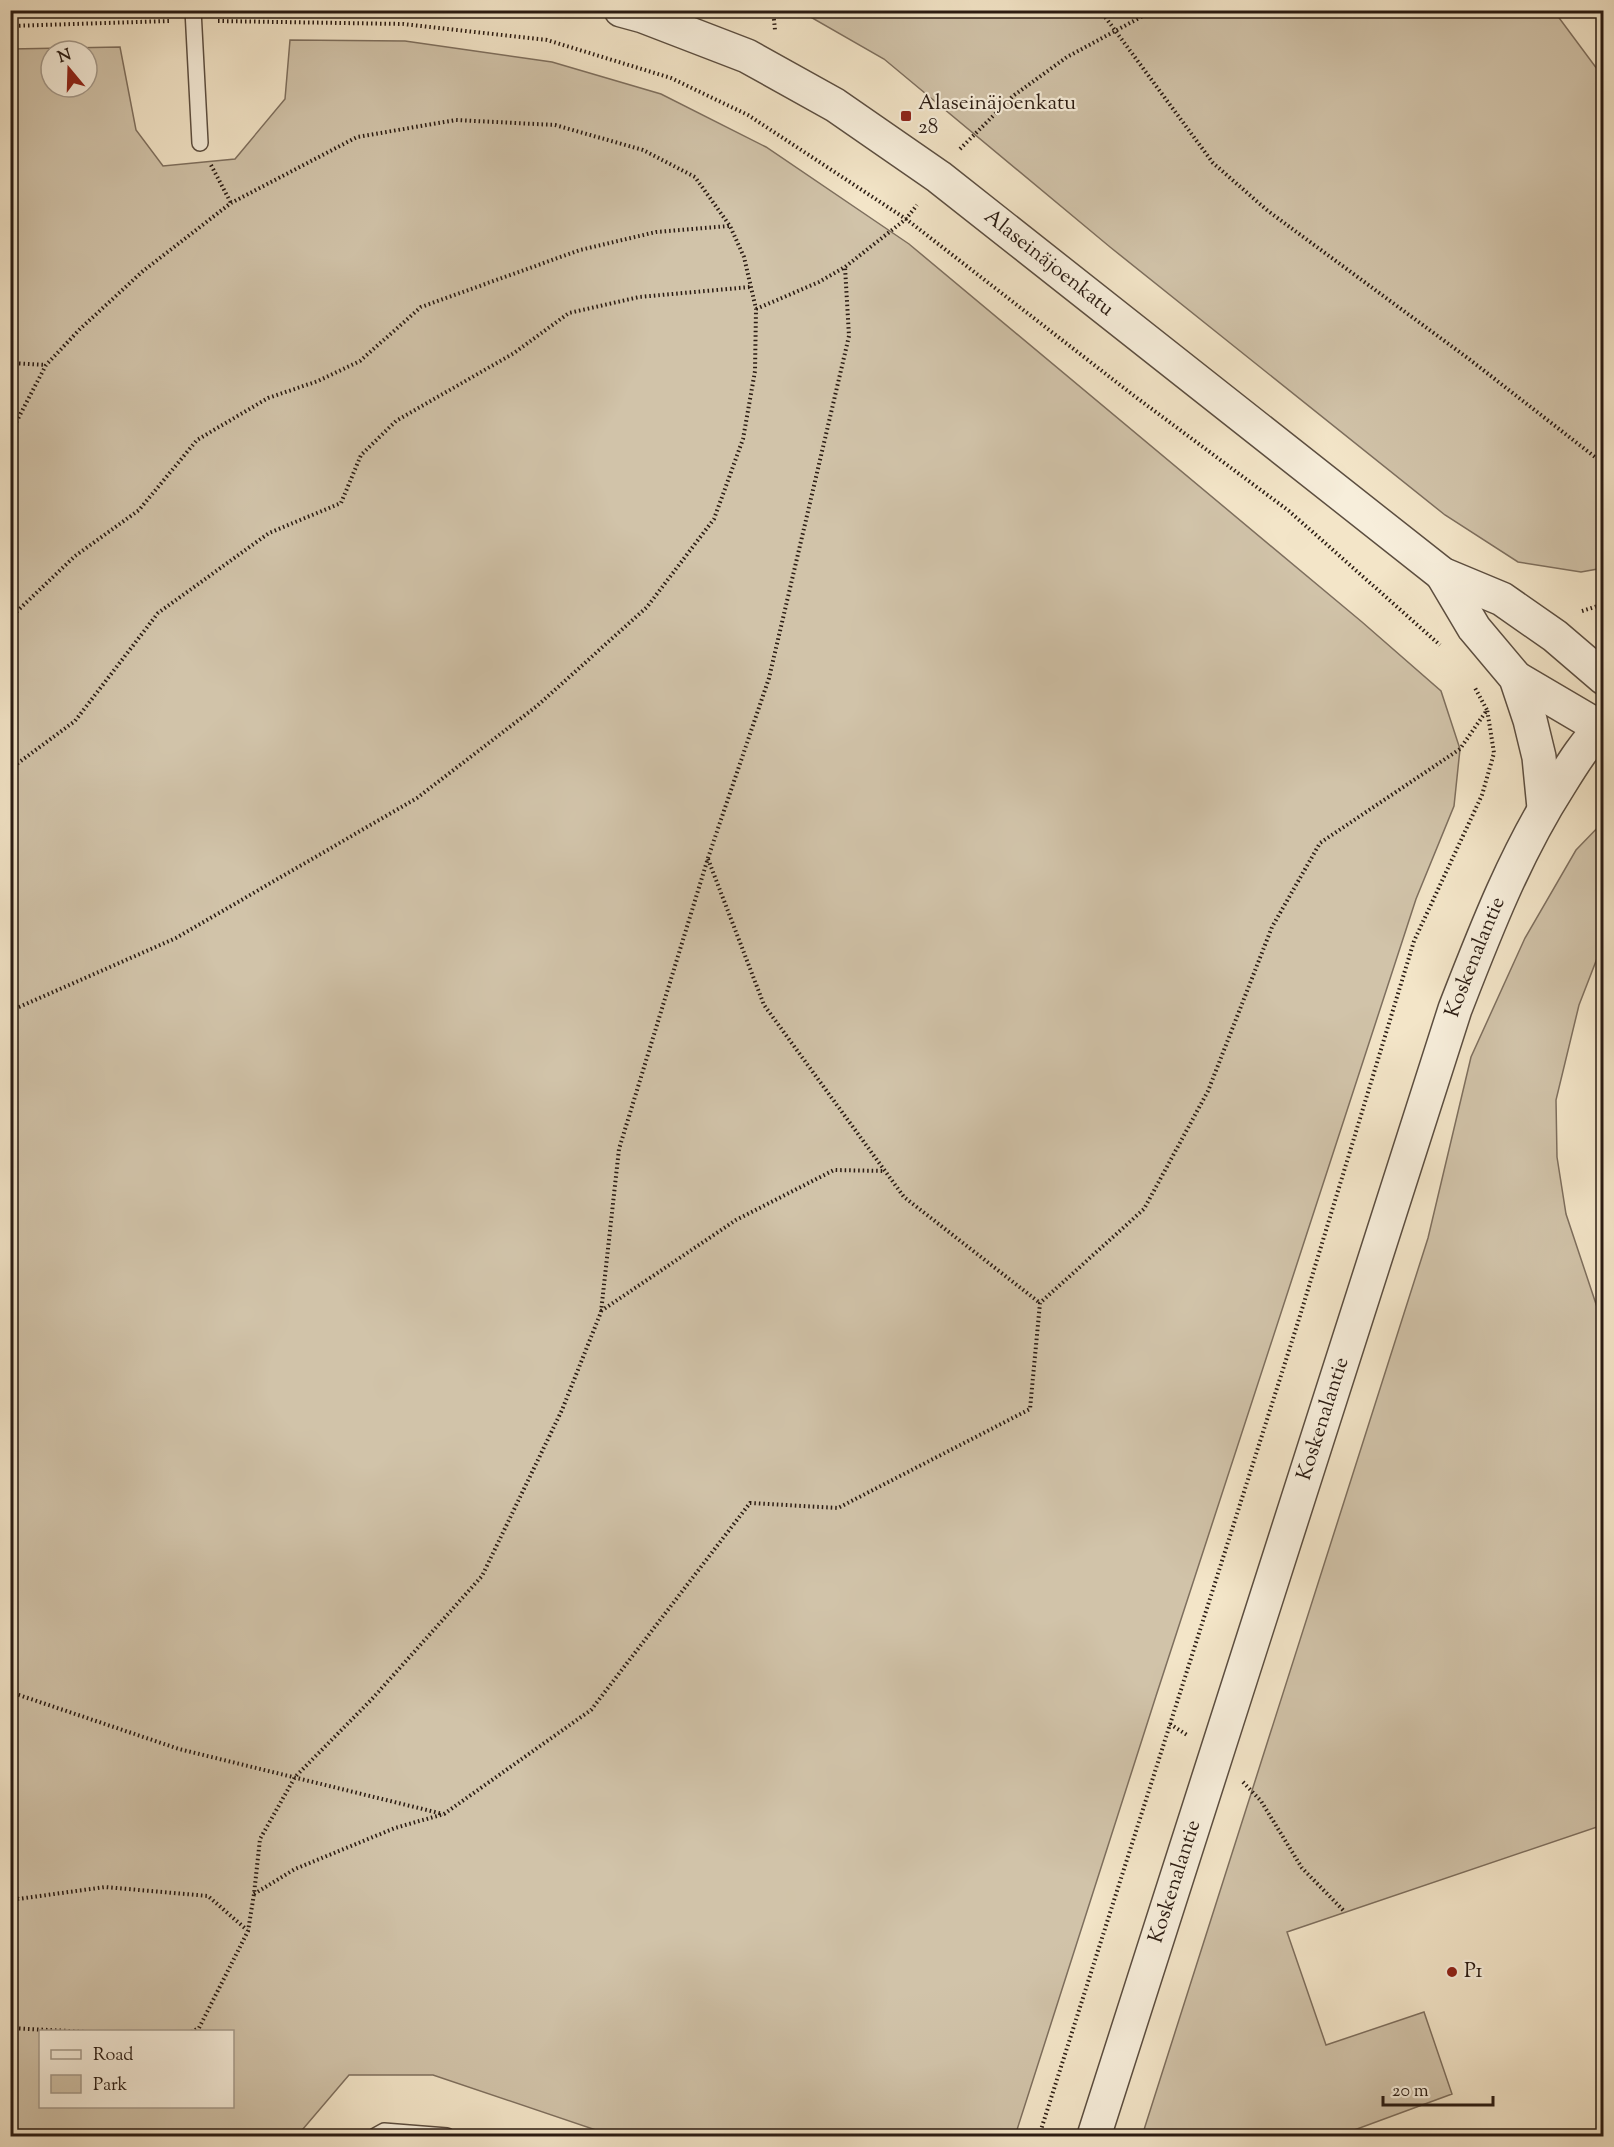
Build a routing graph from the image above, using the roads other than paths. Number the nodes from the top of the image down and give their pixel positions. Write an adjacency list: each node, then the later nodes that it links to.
1 (621, 10): 4 (street, Alaseinäjoenkatu)
2 (194, 15): 3 (lane)
3 (200, 143)
4 (1442, 574): 5 (street, Alaseinäjoenkatu); 6 (street, Alaseinäjoenkatu)
5 (1516, 678): 7 (street, Alaseinäjoenkatu); 8 (street, Alaseinäjoenkatu)
6 (1604, 678)
7 (1602, 727): 8 (street, Koskenalantie)
8 (1544, 808): 11 (street, Koskenalantie)
9 (375, 2136): 10 (lane)
10 (447, 2136)
11 (1094, 2136)

